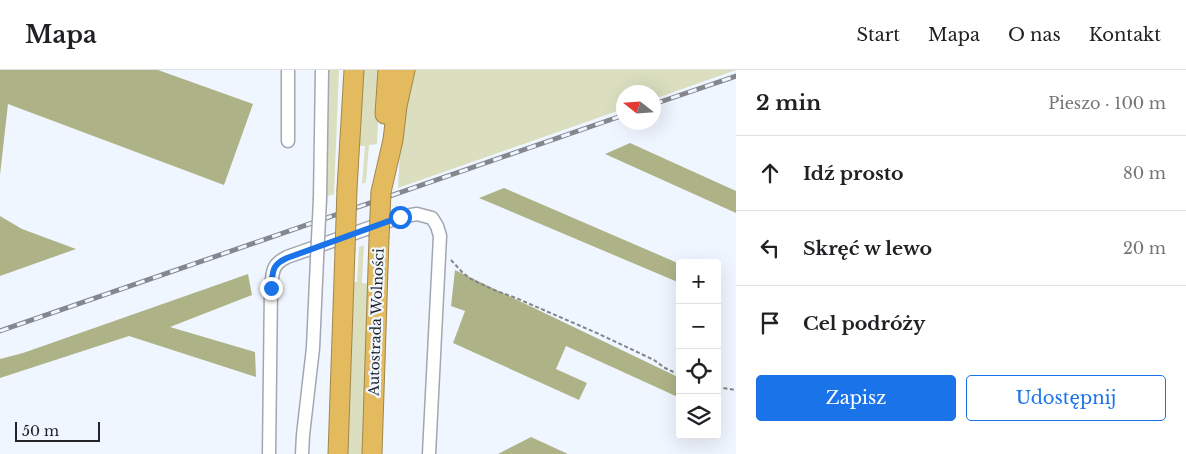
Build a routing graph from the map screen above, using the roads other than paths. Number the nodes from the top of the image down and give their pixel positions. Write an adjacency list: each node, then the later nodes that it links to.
1 (288, 70): 6 (street)
2 (322, 70): 9 (street, bridge)
3 (354, 70): 10 (highway, bridge)
4 (388, 70): 7 (highway, Autostrada Wolności)
5 (405, 70): 7 (highway)
6 (288, 141)
7 (383, 181): 11 (highway, Autostrada Wolności, bridge)
8 (269, 454): 12 (street)
9 (302, 454)
10 (338, 454)
11 (372, 454)
12 (429, 454)

